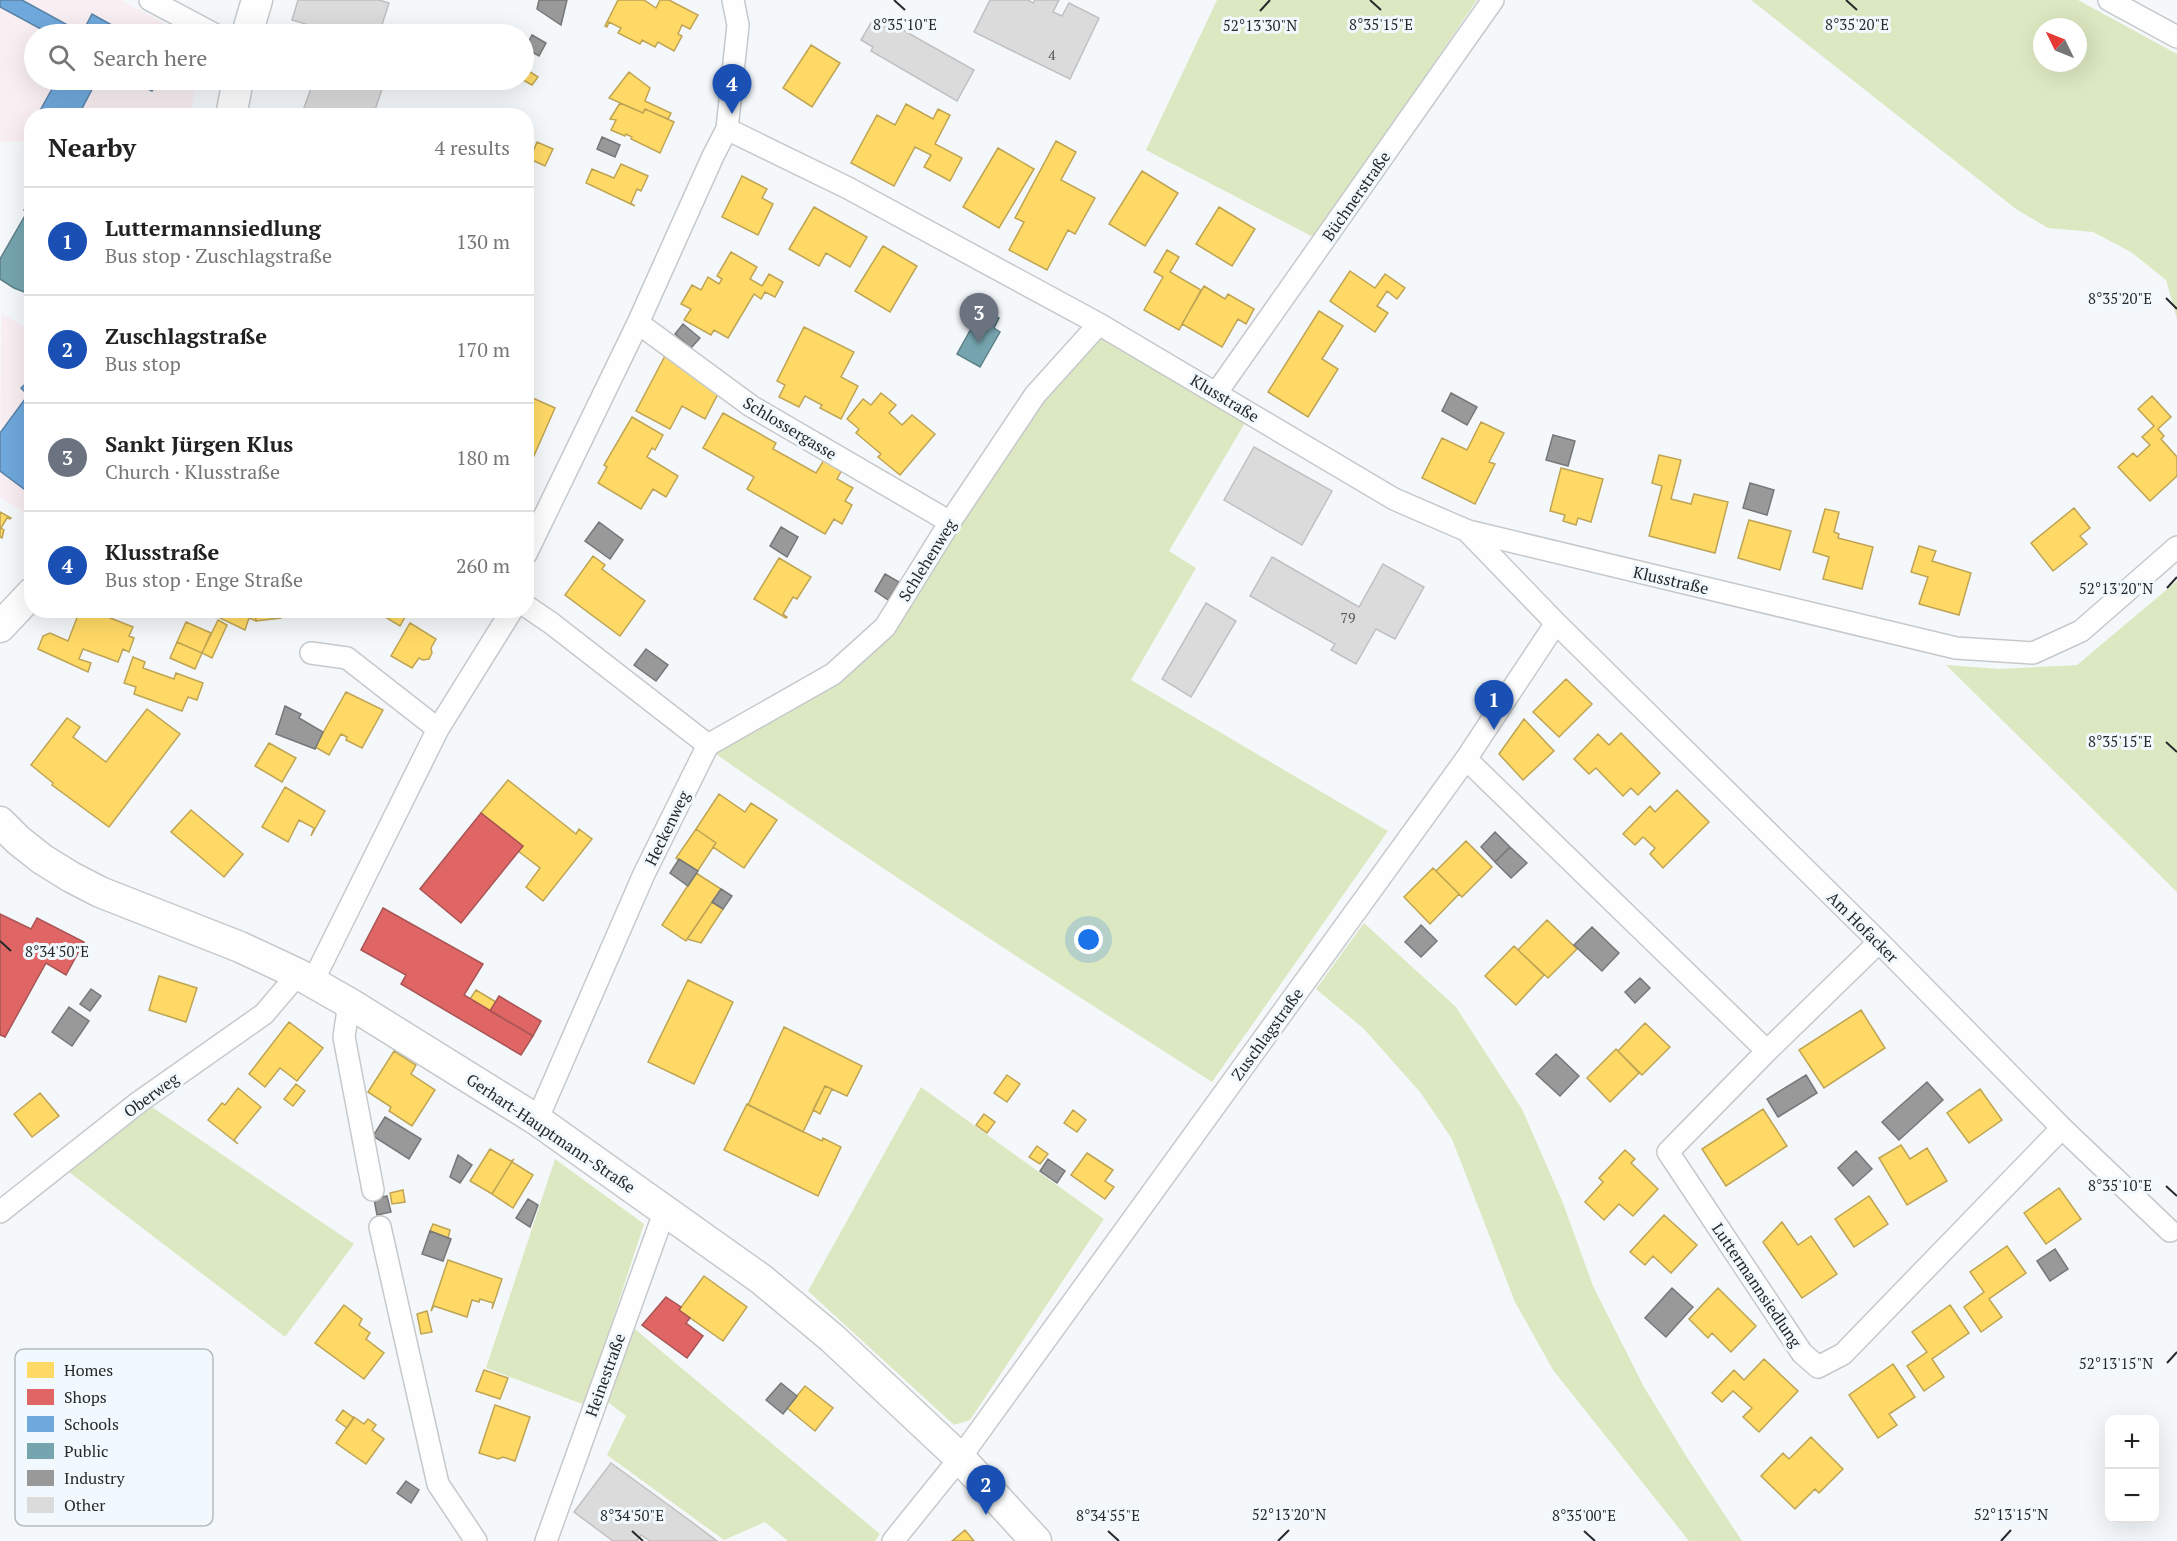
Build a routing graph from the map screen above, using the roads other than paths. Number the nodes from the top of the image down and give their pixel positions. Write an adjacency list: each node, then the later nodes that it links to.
1 (150, 0): 6 (street)
2 (256, 0): 7 (street)
3 (733, 0): 11 (street)
4 (1493, 0): 14 (street, Büchnerstraße)
5 (2109, 0): 8 (street)
6 (195, 24)
7 (250, 24)
8 (2177, 37)
9 (236, 90): 10 (street)
10 (233, 108)
11 (728, 129): 12 (street); 13 (street, Klusstraße)
12 (638, 323): 15 (street, Schlossergasse); 17 (street)
13 (1099, 324): 14 (street, Klusstraße); 15 (street, Schlehenweg)
14 (1217, 392): 16 (street, Klusstraße)
15 (950, 522): 26 (street, Schlehenweg)
16 (1468, 531): 18 (street, Klusstraße); 22 (street)
17 (534, 538)
18 (2177, 547)
19 (24, 601): 23 (street)
20 (534, 611): 26 (street)
21 (507, 618): 25 (street)
22 (1556, 623): 27 (street, Zuschlagstraße); 29 (street, Am Hofacker)
23 (1, 625)
24 (311, 653): 25 (street)
25 (438, 729): 30 (street)
26 (708, 745): 33 (street, Heckenweg)
27 (1466, 759): 32 (street); 40 (street, Zuschlagstraße)
28 (0, 822): 30 (street, Gerhart-Hauptmann-Straße)
29 (1879, 942): 32 (street, Luttermannsiedlung); 34 (street, Am Hofacker)
30 (305, 979): 31 (street, Gerhart-Hauptmann-Straße); 37 (street, Oberweg)
31 (349, 1003): 33 (street, Gerhart-Hauptmann-Straße); 35 (street)
32 (1767, 1051): 34 (street, Luttermannsiedlung)
33 (537, 1120): 36 (street, Gerhart-Hauptmann-Straße)
34 (2062, 1128): 39 (street, Am Hofacker)
35 (374, 1190)
36 (665, 1210): 40 (street, Gerhart-Hauptmann-Straße); 42 (street, Heinestraße)
37 (0, 1212)
38 (380, 1227): 41 (street)
39 (2170, 1231)
40 (960, 1458): 43 (street, Zuschlagstraße); 44 (street, Gerhart-Hauptmann-Straße)
41 (476, 1541)
42 (546, 1541)
43 (893, 1541)
44 (1036, 1541)

